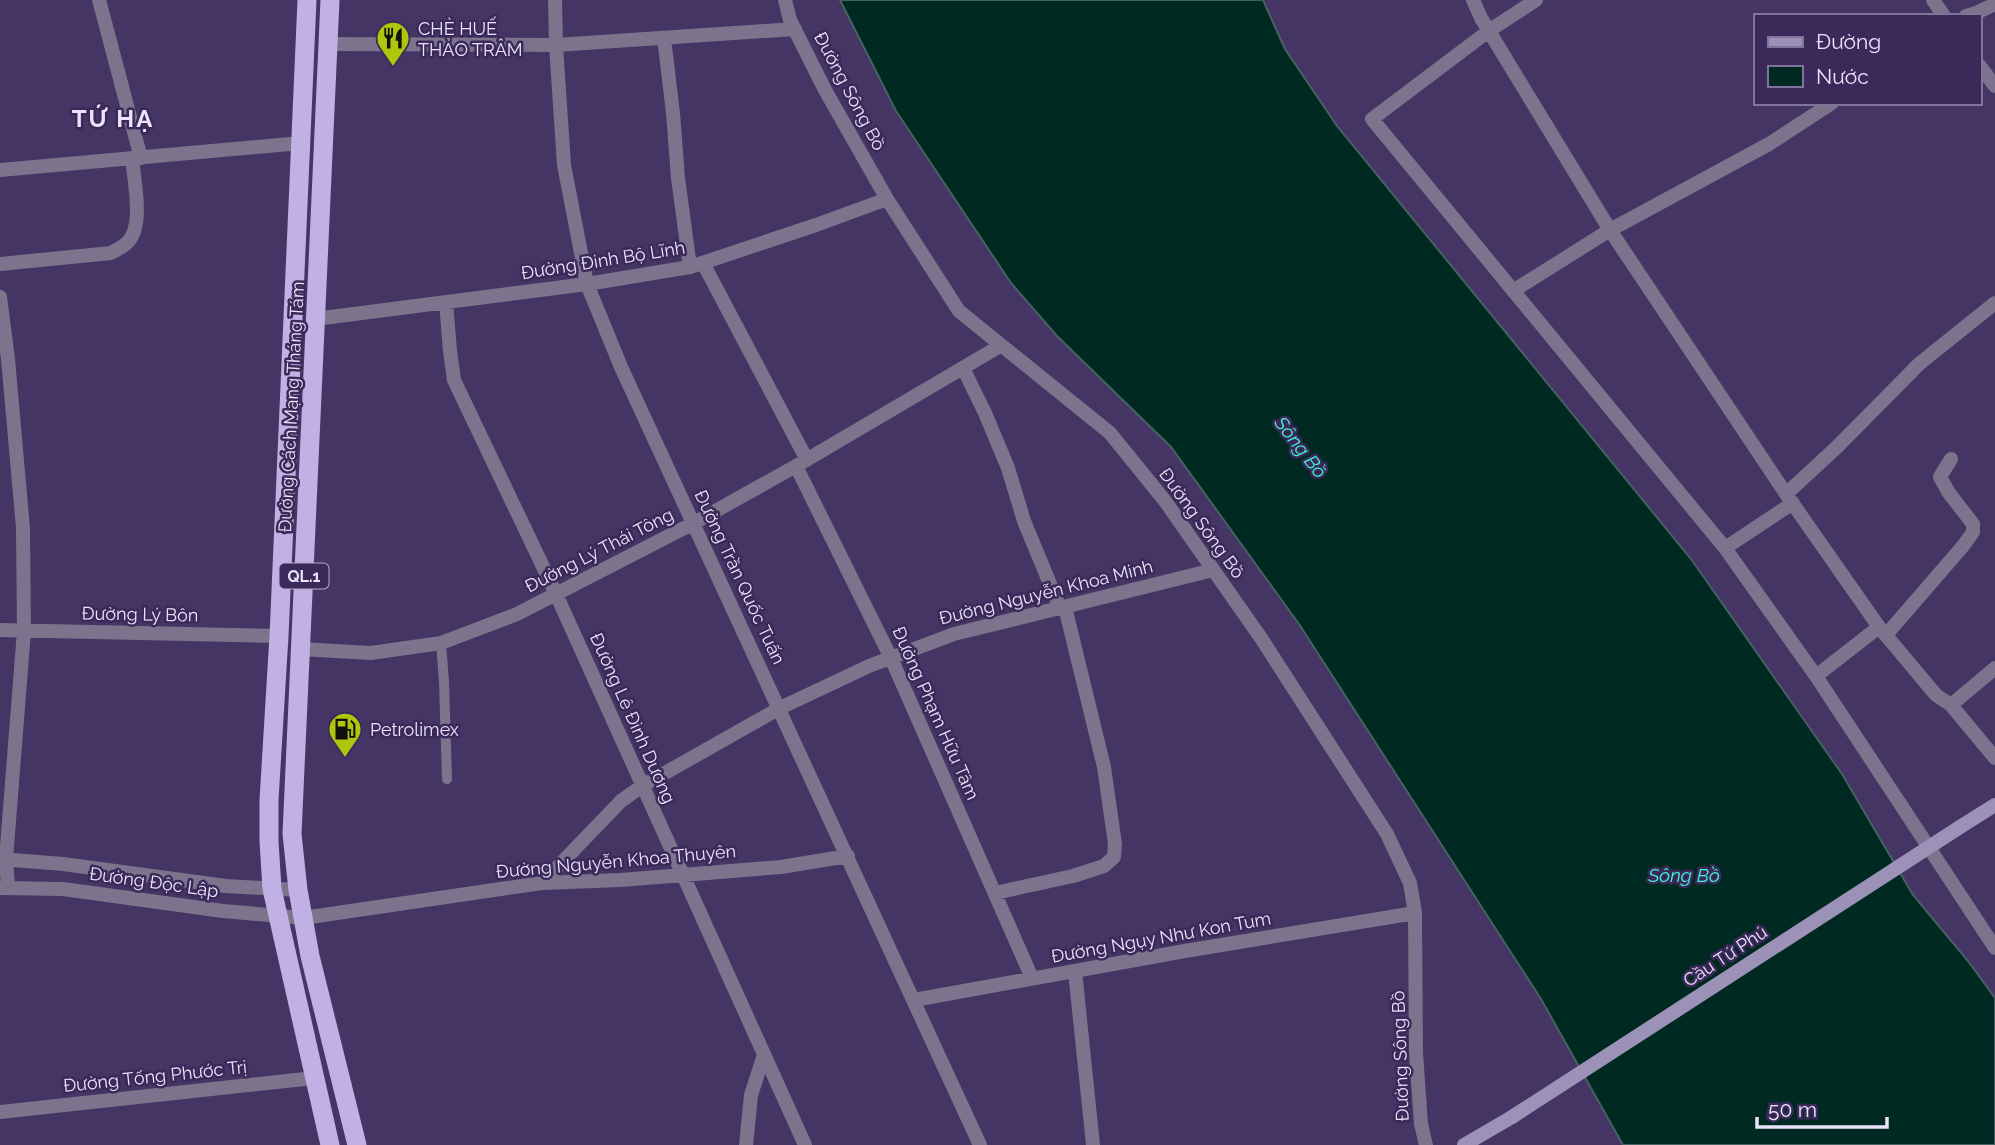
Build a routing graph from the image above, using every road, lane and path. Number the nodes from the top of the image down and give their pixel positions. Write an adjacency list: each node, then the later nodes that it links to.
1 (99, 0): 19 (street)
2 (307, 0): 18 (highway, Đường Cách Mạng Tháng Tám / QL.1)
3 (330, 0): 13 (highway, Đường Cách Mạng Tháng Tám / QL.1)
4 (555, 0): 14 (street, Đường Trần Quốc Tuấn)
5 (785, 0): 10 (street, Đường Sông Bồ)
6 (1473, 0): 11 (street)
7 (1536, 0): 11 (street)
8 (1995, 4): 9 (street)
9 (1973, 14)
10 (794, 29): 12 (street); 21 (street, Đường Sông Bồ)
11 (1490, 30): 22 (street); 26 (street)
12 (664, 38): 14 (street); 24 (street)
13 (328, 44): 14 (street); 30 (highway, Đường Cách Mạng Tháng Tám / QL.1)
14 (556, 45): 25 (street, Đường Trần Quốc Tuấn)
15 (1981, 68): 16 (street)
16 (1995, 86)
17 (1829, 105): 22 (street)
18 (301, 143): 19 (street); 45 (highway, Đường Cách Mạng Tháng Tám / QL.1)
19 (136, 158): 20 (street); 23 (street)
20 (0, 170)
21 (887, 199): 24 (street, Đường Đinh Bộ Lĩnh); 31 (street, Đường Sông Bồ)
22 (1610, 230): 26 (street); 36 (street)
23 (0, 264)
24 (696, 265): 25 (street, Đường Đinh Bộ Lĩnh); 35 (street, Đường Phạm Hữu Tâm)
25 (587, 284): 28 (street, Đường Đinh Bộ Lĩnh); 37 (street, Đường Trần Quốc Tuấn)
26 (1513, 291): 38 (street)
27 (0, 297): 33 (street)
28 (446, 302): 30 (street, Đường Đinh Bộ Lĩnh); 40 (street, Đường Lê Đình Dương)
29 (1995, 303): 36 (street)
30 (315, 319): 47 (highway, Đường Cách Mạng Tháng Tám / QL.1)
31 (1000, 346): 32 (street, Đường Lý Thái Tông); 39 (street, Đường Sông Bồ)
32 (963, 368): 35 (street, Đường Lý Thái Tông); 41 (street)
33 (6, 410): 43 (street)
34 (1951, 459): 44 (street)
35 (802, 463): 37 (street, Đường Lý Thái Tông); 48 (street, Đường Phạm Hữu Tâm)
36 (1789, 498): 38 (street); 44 (street)
37 (694, 523): 40 (street, Đường Lý Thái Tông); 52 (street, Đường Trần Quốc Tuấn)
38 (1725, 548): 50 (street)
39 (1213, 570): 41 (street, Đường Nguyễn Khoa Minh); 65 (street, Đường Sông Bồ)
40 (556, 594): 46 (street, Đường Lý Thái Tông); 55 (street, Đường Lê Đình Dương)
41 (1062, 607): 48 (street, Đường Nguyễn Khoa Minh); 64 (street)
42 (0, 631): 43 (street, Đường Lý Bôn)
43 (24, 631): 45 (street, Đường Lý Bôn); 58 (street)
44 (1882, 631): 50 (street); 51 (street)
45 (279, 636): 62 (highway, Đường Cách Mạng Tháng Tám / QL.1)
46 (441, 643): 47 (street, Đường Lý Thái Tông); 54 (lane)
47 (300, 649): 63 (highway, Đường Cách Mạng Tháng Tám / QL.1)
48 (891, 658): 52 (street, Đường Nguyễn Khoa Minh); 64 (street, Đường Phạm Hữu Tâm)
49 (1995, 668): 51 (street)
50 (1815, 676): 68 (street)
51 (1951, 705): 53 (street)
52 (780, 708): 55 (street, Đường Nguyễn Khoa Minh); 57 (street, Đường Trần Quốc Tuấn)
53 (1995, 758)
54 (447, 779)
55 (642, 786): 59 (street, Đường Lê Đình Dương); 60 (street, Đường Nguyễn Khoa Minh)
56 (1995, 805): 82 (main road, Cầu Tứ Phú, bridge)
57 (848, 856): 59 (street, Đường Nguyễn Khoa Thuyên); 71 (street, Đường Trần Quốc Tuấn)
58 (3, 859): 61 (street); 62 (street, Đường Độc Lập)
59 (682, 874): 60 (street, Đường Nguyễn Khoa Thuyên); 72 (street, Đường Lê Đình Dương)
60 (542, 883): 67 (street, Đường Nguyễn Khoa Thuyên)
61 (4, 888): 66 (street, Đường Độc Lập)
62 (272, 890): 63 (street, Đường Độc Lập); 66 (highway, Đường Cách Mạng Tháng Tám / QL.1)
63 (298, 890): 67 (highway, Đường Cách Mạng Tháng Tám / QL.1)
64 (995, 893): 70 (street, Đường Phạm Hữu Tâm)
65 (1415, 914): 69 (street, Đường Ngụy Như Kon Tum); 81 (street, Đường Sông Bồ)
66 (277, 915): 67 (street, Đường Độc Lập); 73 (highway, Đường Cách Mạng Tháng Tám / QL.1)
67 (303, 918): 76 (highway, Đường Cách Mạng Tháng Tám / QL.1)
68 (1995, 948)
69 (1075, 971): 70 (street, Đường Ngụy Như Kon Tum); 80 (street)
70 (1032, 978): 71 (street, Đường Ngụy Như Kon Tum)
71 (914, 1000): 79 (street, Đường Trần Quốc Tuấn)
72 (764, 1055): 77 (street); 78 (street, Đường Lê Đình Dương)
73 (314, 1078): 74 (street, Đường Tống Phước Trị); 75 (highway, Đường Cách Mạng Tháng Tám / QL.1)
74 (0, 1112)
75 (330, 1145)
76 (357, 1145)
77 (746, 1145)
78 (805, 1145)
79 (980, 1145)
80 (1093, 1145)
81 (1426, 1145)
82 (1464, 1145)

